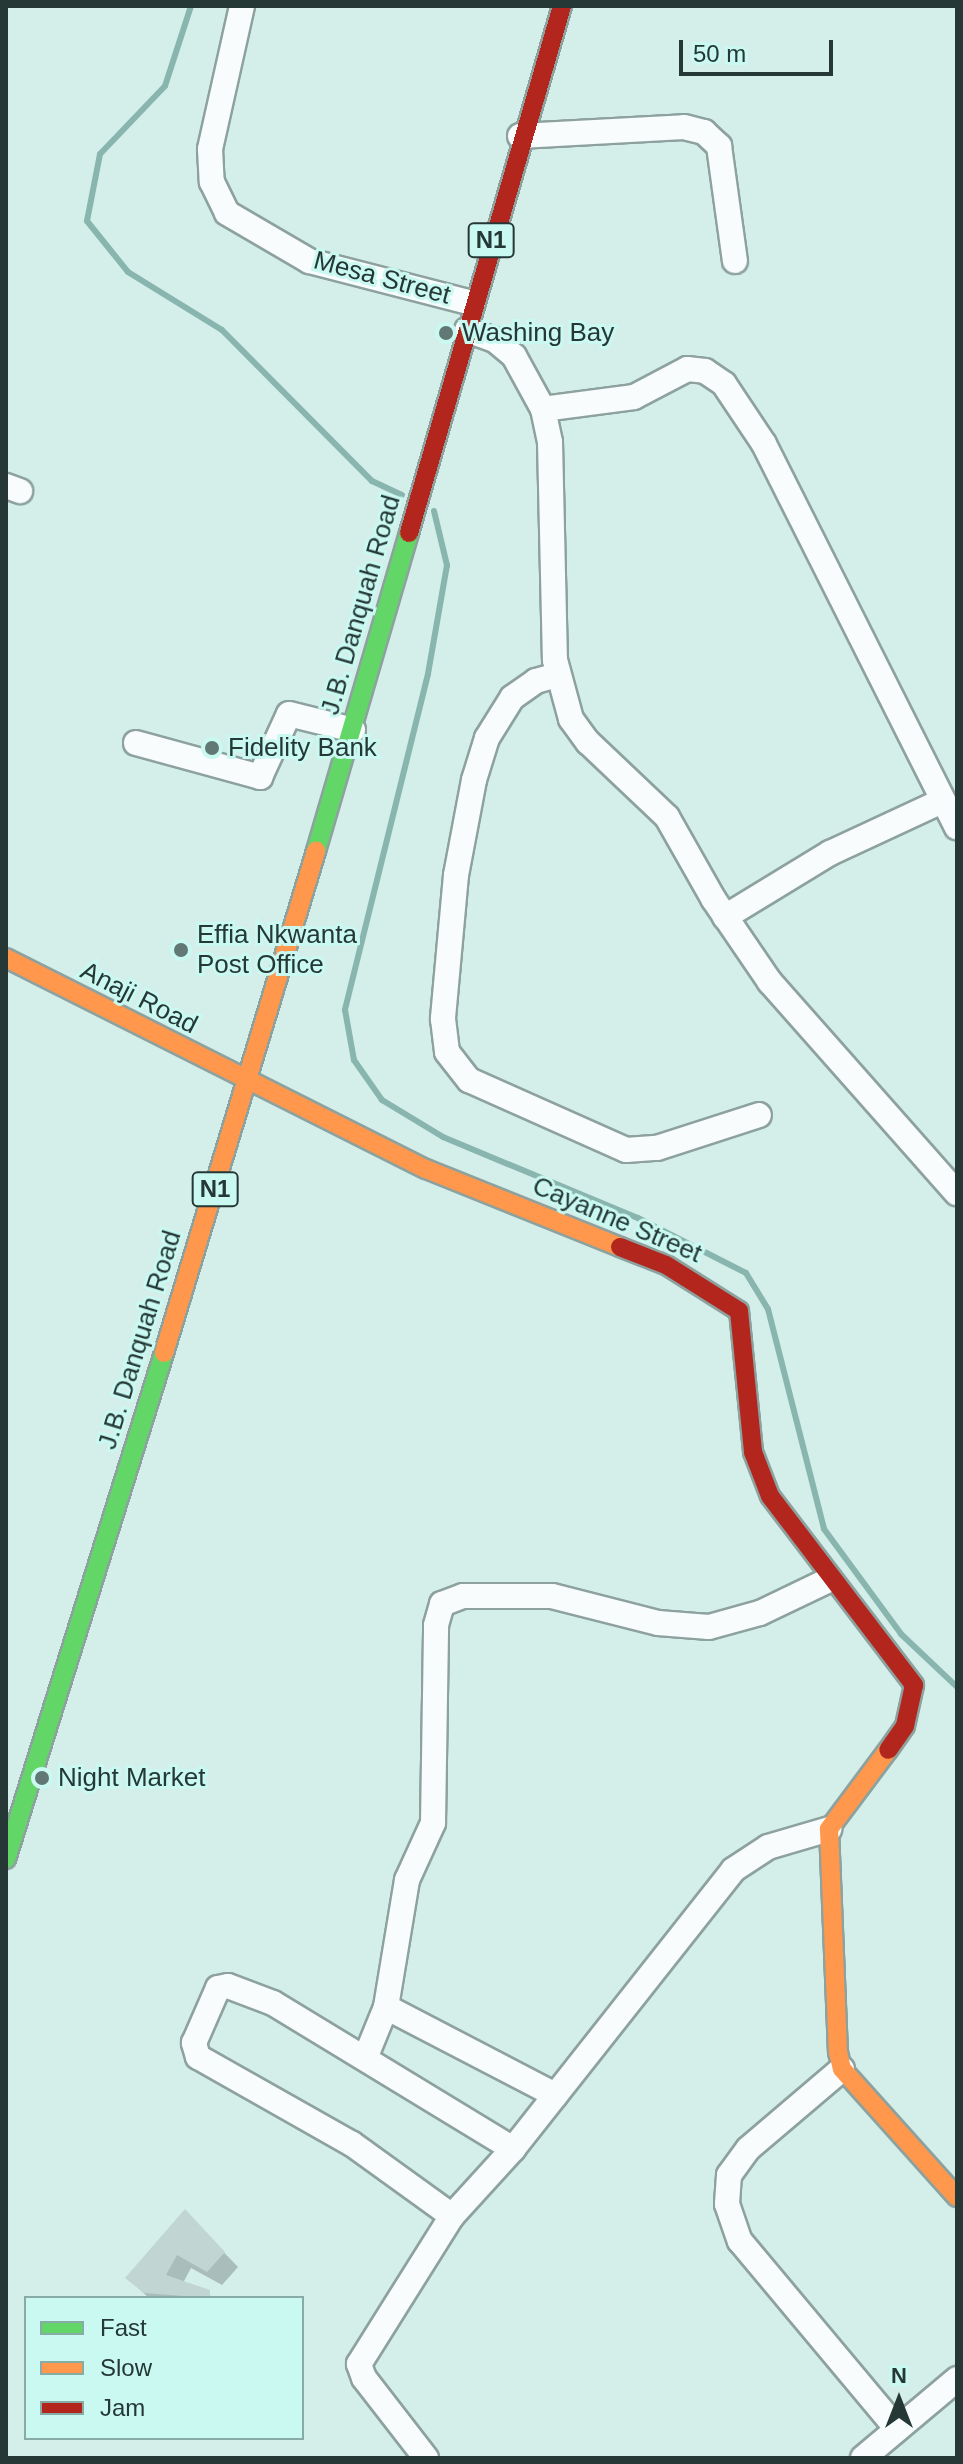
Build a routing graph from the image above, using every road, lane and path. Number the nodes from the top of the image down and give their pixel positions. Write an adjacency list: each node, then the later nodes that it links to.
1 (242, 6): 5 (street, Mesa Street)
2 (562, 6): 3 (main road, J.B. Danquah Road / N1)
3 (520, 136): 4 (street); 5 (main road, J.B. Danquah Road / N1)
4 (735, 261)
5 (473, 303): 6 (main road, J.B. Danquah Road / N1)
6 (467, 330): 7 (street); 9 (main road, J.B. Danquah Road / N1)
7 (543, 409): 8 (street); 11 (street)
8 (557, 675): 13 (street); 16 (street)
9 (353, 730): 10 (street); 15 (main road, J.B. Danquah Road / N1)
10 (136, 743)
11 (942, 801): 12 (street); 13 (street)
12 (957, 827)
13 (725, 917): 17 (street)
14 (6, 958): 15 (main road, Anaji Road)
15 (248, 1084): 18 (main road, Cayanne Street); 20 (main road, J.B. Danquah Road / N1)
16 (759, 1115)
17 (957, 1193)
18 (829, 1580): 19 (main road, Cayanne Street); 21 (street)
19 (829, 1829): 23 (main road); 24 (street)
20 (6, 1858)
21 (386, 2007): 22 (street); 24 (street)
22 (366, 2056): 25 (street); 27 (street)
23 (842, 2069): 26 (main road); 29 (street)
24 (555, 2095): 25 (street)
25 (513, 2149): 27 (street)
26 (957, 2197)
27 (452, 2216): 30 (street)
28 (957, 2379): 29 (street)
29 (897, 2429): 31 (street)
30 (426, 2458)
31 (863, 2458)

